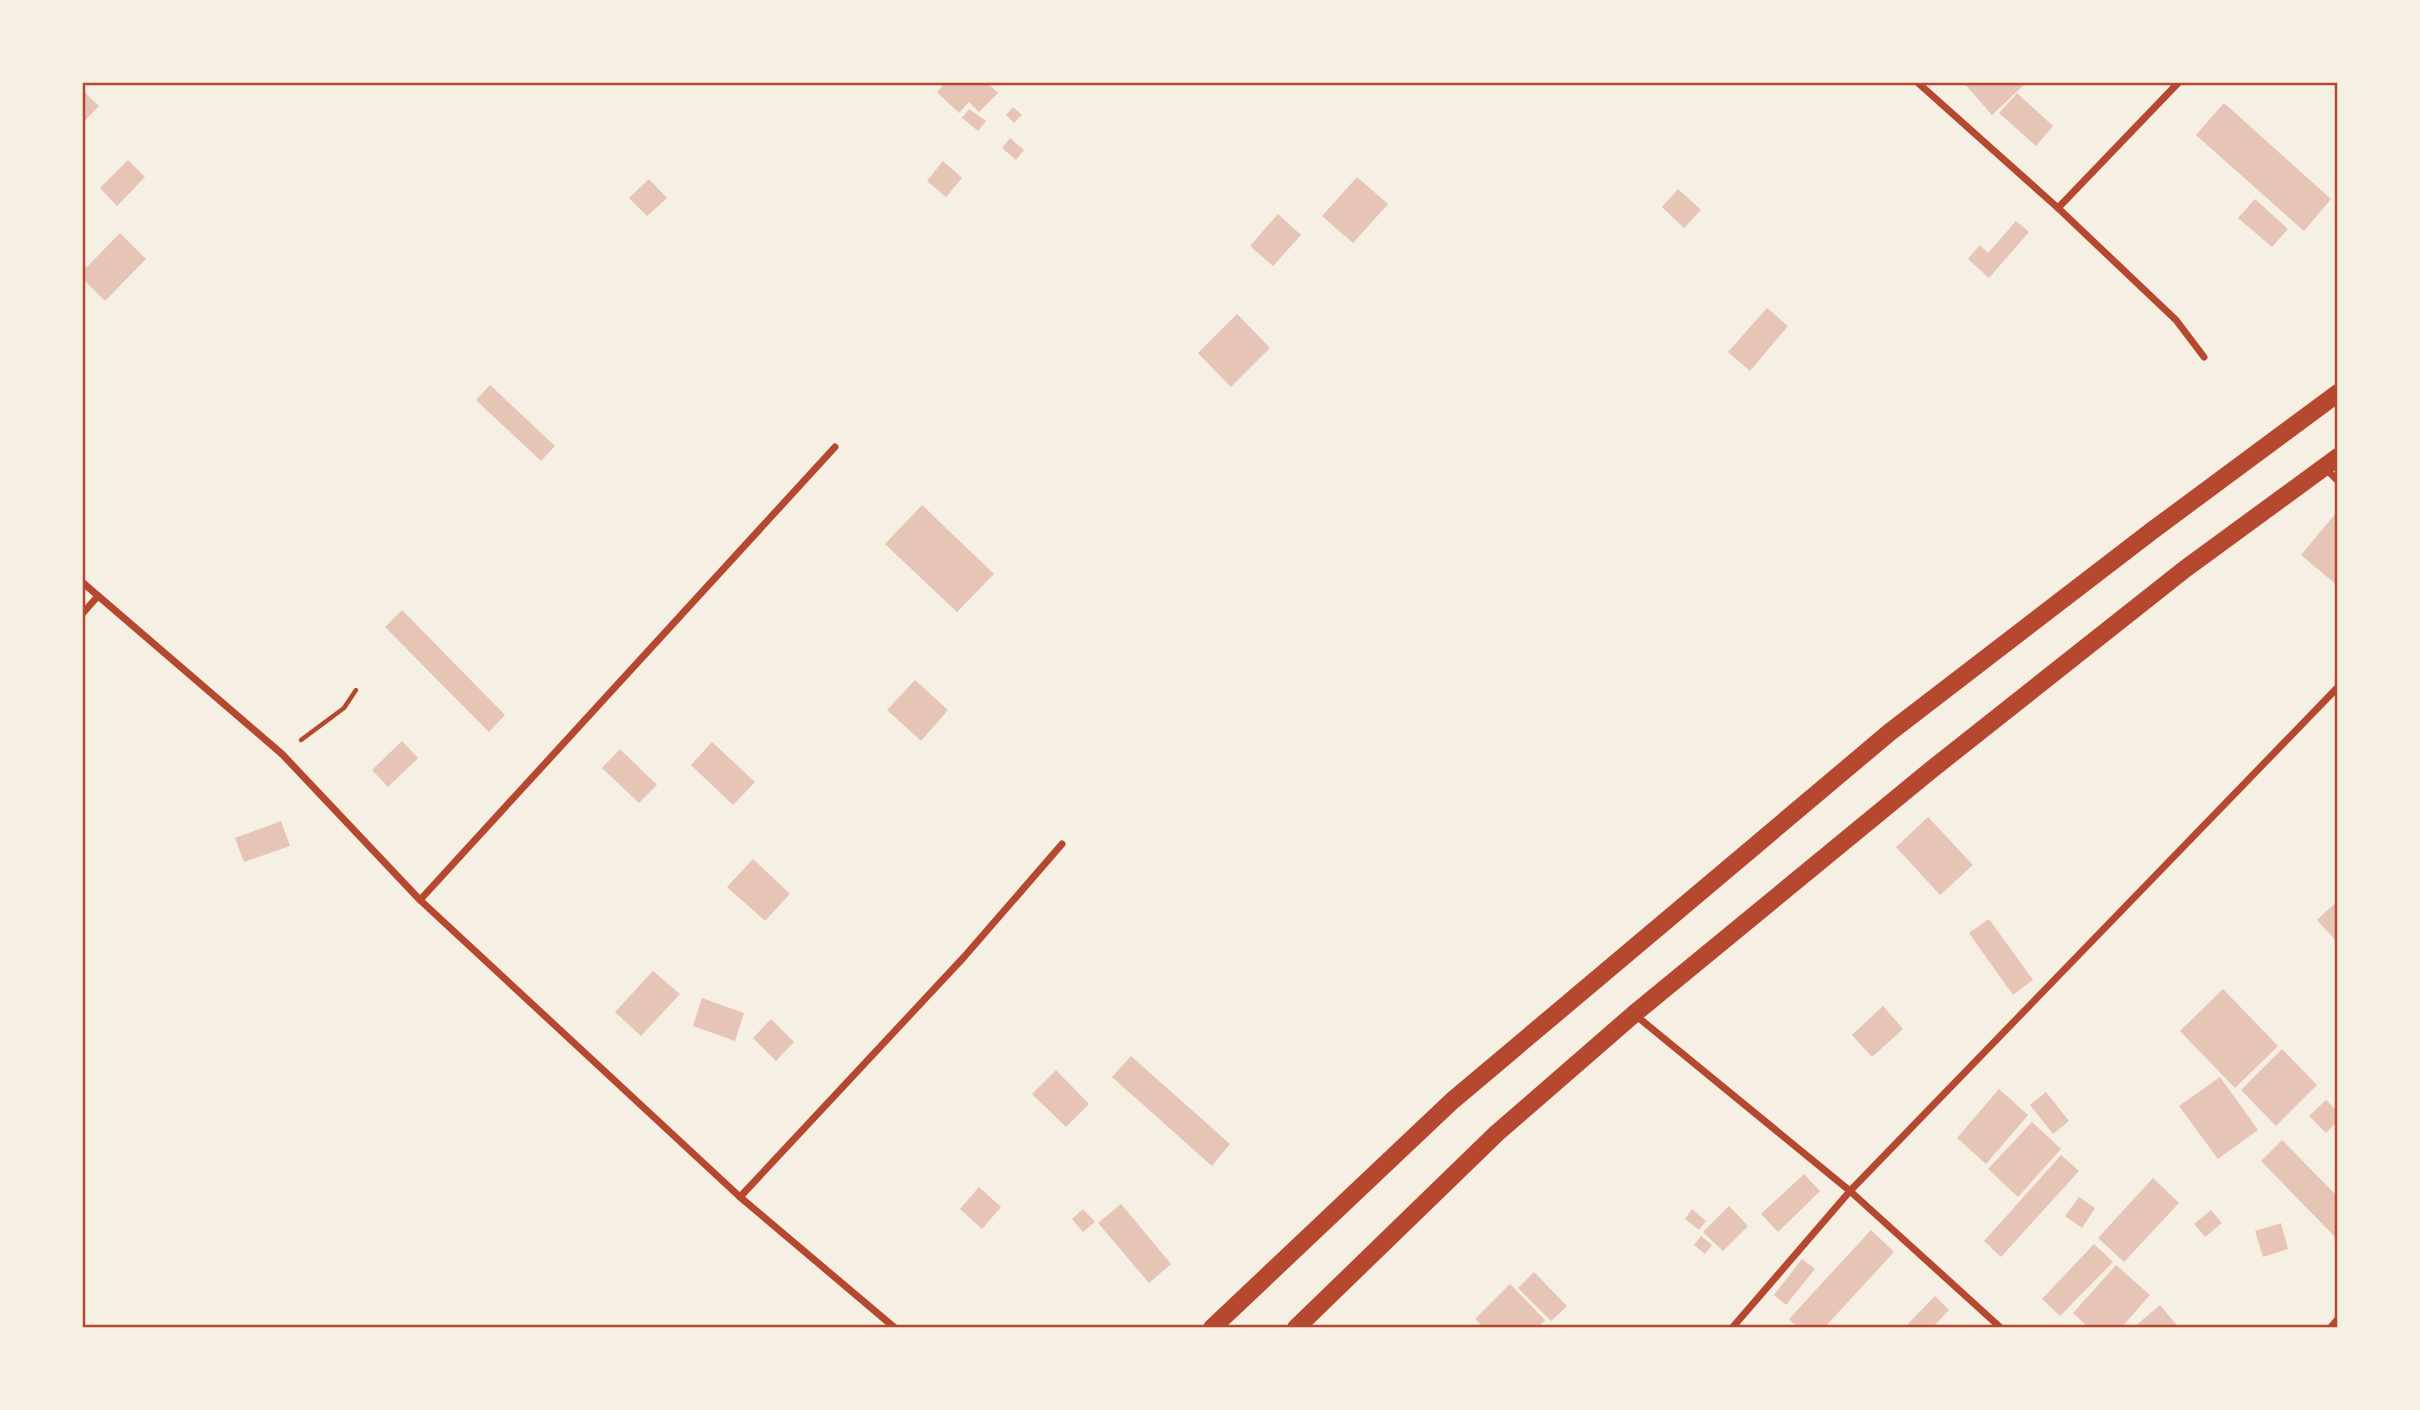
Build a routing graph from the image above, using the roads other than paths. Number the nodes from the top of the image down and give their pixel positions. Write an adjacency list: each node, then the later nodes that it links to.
1 (1917, 82): 3 (street)
2 (2179, 82): 3 (street)
3 (2058, 208): 4 (street)
4 (2204, 357)
5 (2338, 393): 20 (main road)
6 (835, 447): 14 (street)
7 (2331, 462): 8 (street); 15 (main road)
8 (2338, 481)
9 (82, 582): 10 (street)
10 (98, 596): 11 (street); 14 (street)
11 (82, 614)
12 (2338, 687): 16 (street)
13 (1062, 844): 17 (street)
14 (420, 900): 17 (street)
15 (1634, 1014): 16 (street); 21 (main road)
16 (1850, 1191): 22 (street); 23 (street)
17 (740, 1197): 19 (street)
18 (2338, 1319): 24 (street)
19 (895, 1328)
20 (1212, 1328)
21 (1296, 1328)
22 (1732, 1328)
23 (2001, 1328)
24 (2330, 1328)

